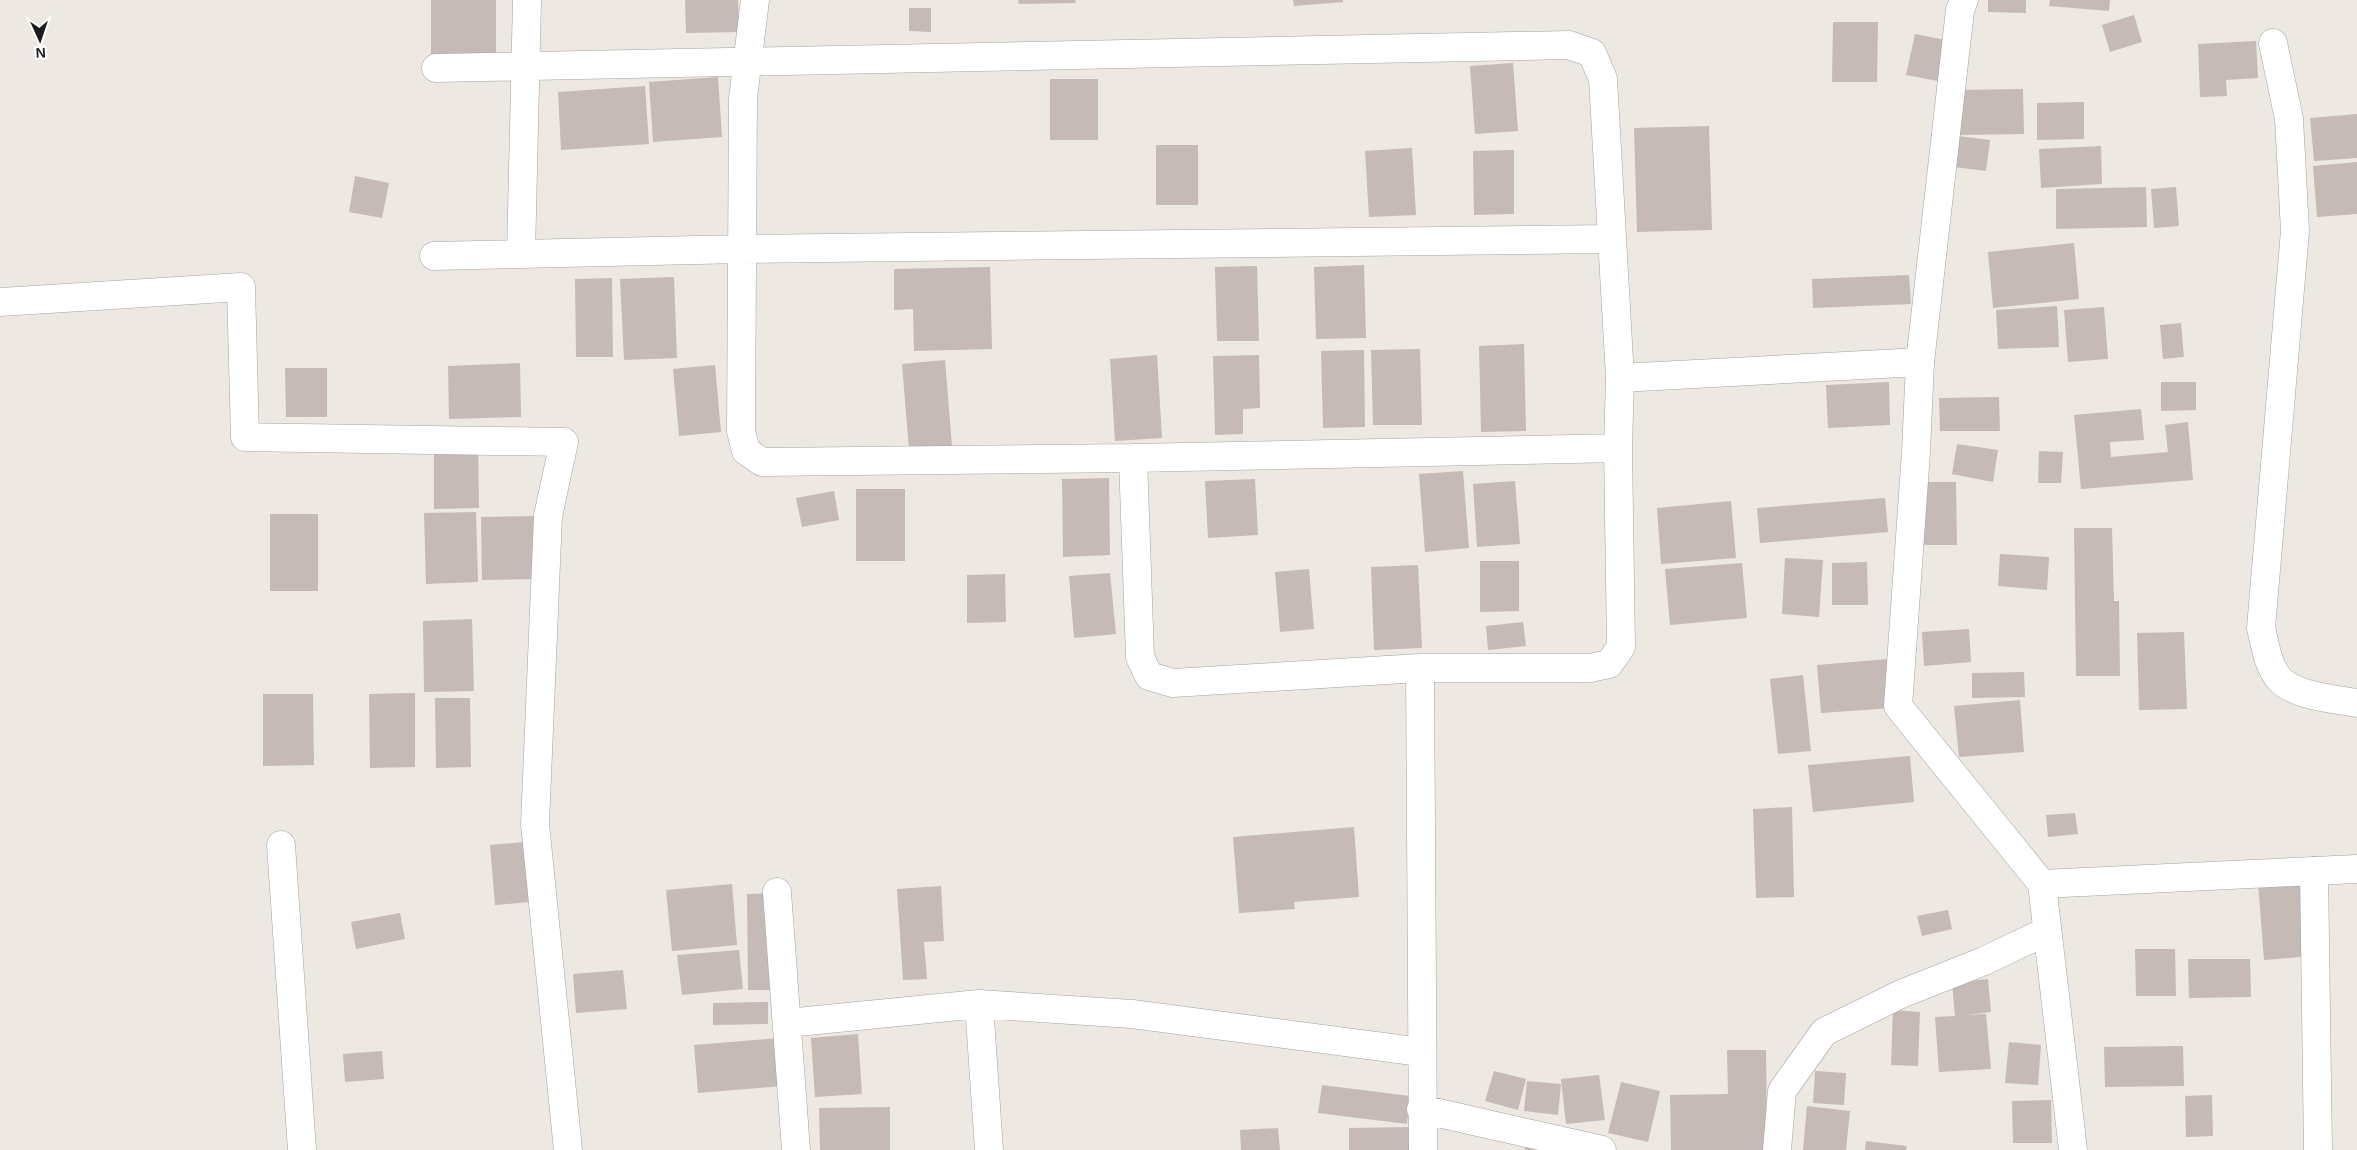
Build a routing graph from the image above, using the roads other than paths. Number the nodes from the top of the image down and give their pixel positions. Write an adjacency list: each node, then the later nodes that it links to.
1 (527, 0): 6 (street)
2 (755, 0): 5 (street)
3 (1964, 0): 13 (street)
4 (2273, 43): 18 (street)
5 (747, 63): 6 (street); 8 (street); 9 (street)
6 (525, 66): 7 (street); 10 (street)
7 (436, 68)
8 (1612, 239): 9 (street); 14 (street)
9 (742, 250): 10 (street); 16 (street)
10 (521, 254): 11 (street)
11 (434, 256)
12 (0, 302): 30 (street)
13 (1920, 362): 14 (street); 22 (street)
14 (1620, 378): 15 (street)
15 (1618, 448): 16 (street); 17 (street)
16 (1133, 458): 17 (street)
17 (1420, 668): 27 (street)
18 (2357, 703)
19 (281, 845): 29 (street)
20 (2357, 869): 21 (street)
21 (2314, 871): 22 (street); 37 (street)
22 (2042, 884): 24 (street)
23 (777, 892): 26 (street)
24 (2047, 931): 35 (street); 36 (street)
25 (979, 1004): 26 (street); 27 (street); 32 (street)
26 (787, 1023): 31 (street)
27 (1421, 1052): 28 (street)
28 (1421, 1109): 33 (street); 34 (street)
29 (302, 1150)
30 (568, 1150)
31 (796, 1150)
32 (989, 1150)
33 (1423, 1150)
34 (1602, 1150)
35 (1777, 1150)
36 (2073, 1150)
37 (2318, 1150)

